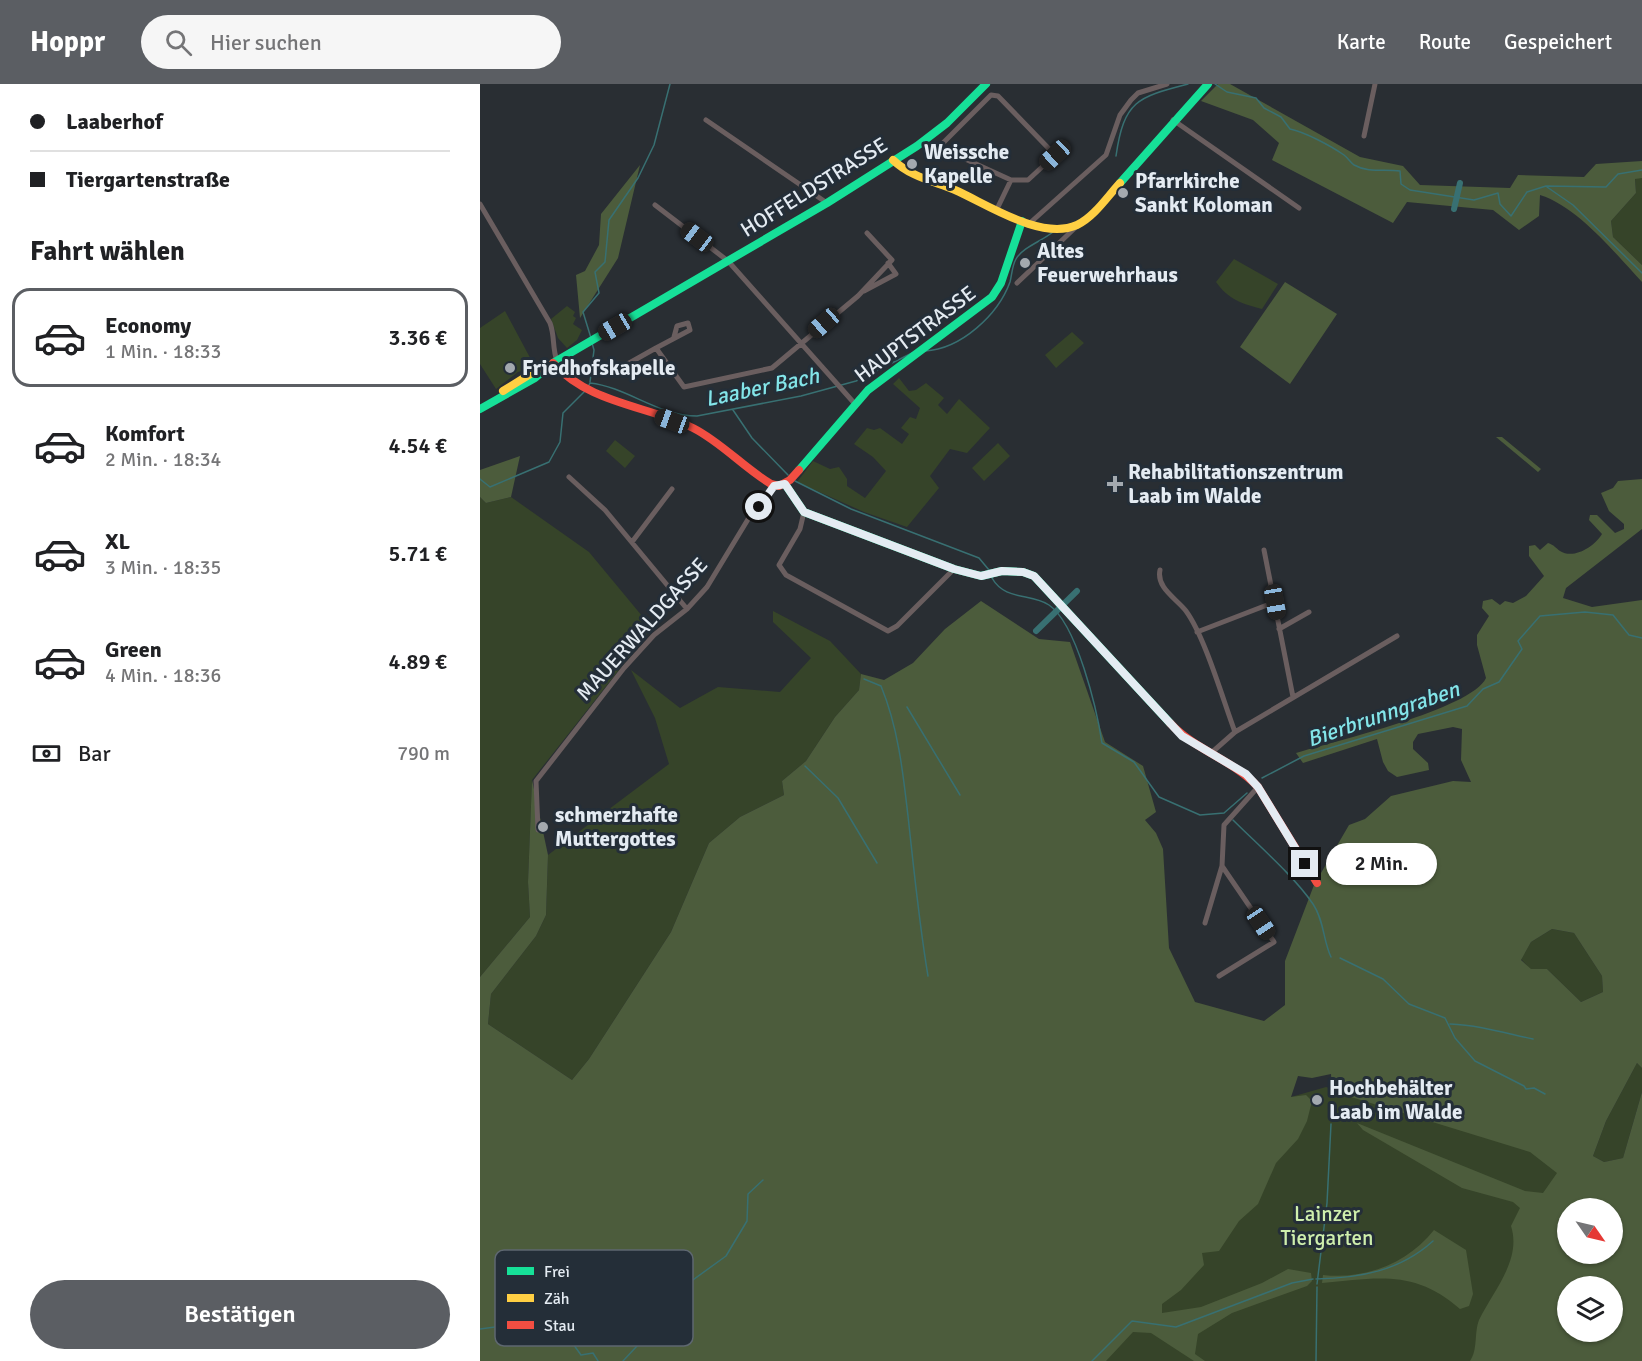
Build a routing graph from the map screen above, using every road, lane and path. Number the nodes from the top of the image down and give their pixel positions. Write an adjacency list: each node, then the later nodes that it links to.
1 (986, 84): 8 (street, HOFFELDSTRASSE)
2 (1167, 84): 16 (street)
3 (1208, 84): 6 (street)
4 (1375, 84): 7 (street)
5 (706, 120): 10 (street)
6 (1173, 120): 13 (street); 17 (street)
7 (1364, 136)
8 (893, 160): 10 (street, HOFFELDSTRASSE); 14 (street)
9 (1011, 180): 9 (street); 14 (street)
10 (827, 203): 19 (street, HOFFELDSTRASSE)
11 (480, 204): 26 (street)
12 (655, 205): 19 (street)
13 (1299, 208)
14 (996, 211): 15 (street)
15 (1022, 221): 16 (street); 28 (street, HAUPTSTRASSE)
16 (1031, 222): 17 (street)
17 (1077, 225): 21 (street)
18 (867, 232): 20 (street)
19 (728, 261): 24 (street); 26 (street, HOFFELDSTRASSE)
20 (888, 263): 22 (street); 22 (street)
21 (1017, 283)
22 (858, 296): 24 (street)
23 (674, 337): 25 (street)
24 (801, 343): 25 (street); 28 (street)
25 (656, 348): 27 (street)
26 (555, 362): 29 (street, HOFFELDSTRASSE); 32 (street)
27 (615, 371)
28 (855, 404): 31 (street, HAUPTSTRASSE)
29 (480, 409)
30 (569, 477): 35 (street)
31 (785, 484): 32 (street); 34 (street)
32 (774, 486): 40 (street, MAUERWALDGASSE)
33 (672, 489): 35 (street)
34 (804, 512): 37 (street); 37 (street)
35 (632, 542): 40 (street)
36 (1264, 550): 39 (street)
37 (954, 569): 47 (street)
38 (1160, 570): 43 (street)
39 (1275, 602): 42 (street); 43 (street)
40 (687, 609): 49 (street, MAUERWALDGASSE)
41 (1310, 612): 42 (street)
42 (1280, 629): 45 (street)
43 (1197, 633): 46 (street)
44 (1397, 636): 45 (street)
45 (1293, 697): 46 (street)
46 (1236, 732): 47 (street)
47 (1210, 753): 48 (street)
48 (1258, 787): 50 (street); 51 (street)
49 (538, 830)
50 (1222, 866): 52 (street); 53 (street)
51 (1317, 883)
52 (1205, 924)
53 (1219, 976)

